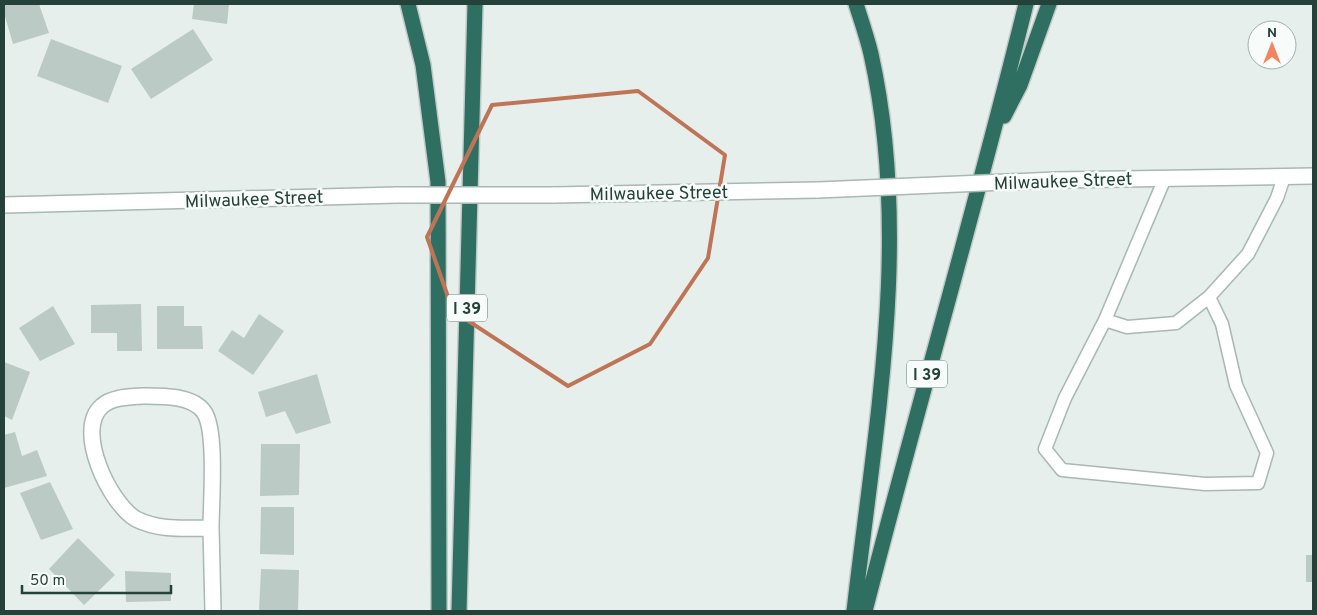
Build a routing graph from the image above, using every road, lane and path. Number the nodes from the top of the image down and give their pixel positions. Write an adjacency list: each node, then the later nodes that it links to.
1 (408, 4): 15 (highway)
2 (475, 4): 16 (highway, I 39)
3 (856, 4): 17 (highway)
4 (1026, 4): 6 (highway, I 39)
5 (1048, 4): 6 (highway)
6 (993, 137): 18 (highway, I 39)
7 (1313, 176): 8 (street, Milwaukee Street)
8 (1284, 177): 9 (street, Milwaukee Street); 11 (lane)
9 (1165, 178): 10 (street, Milwaukee Street, bridge); 12 (lane)
10 (4, 206)
11 (1209, 297): 12 (lane); 12 (lane)
12 (1105, 320)
13 (211, 528): 13 (street); 14 (street)
14 (213, 611)
15 (439, 611)
16 (459, 611)
17 (854, 611)
18 (865, 611)

